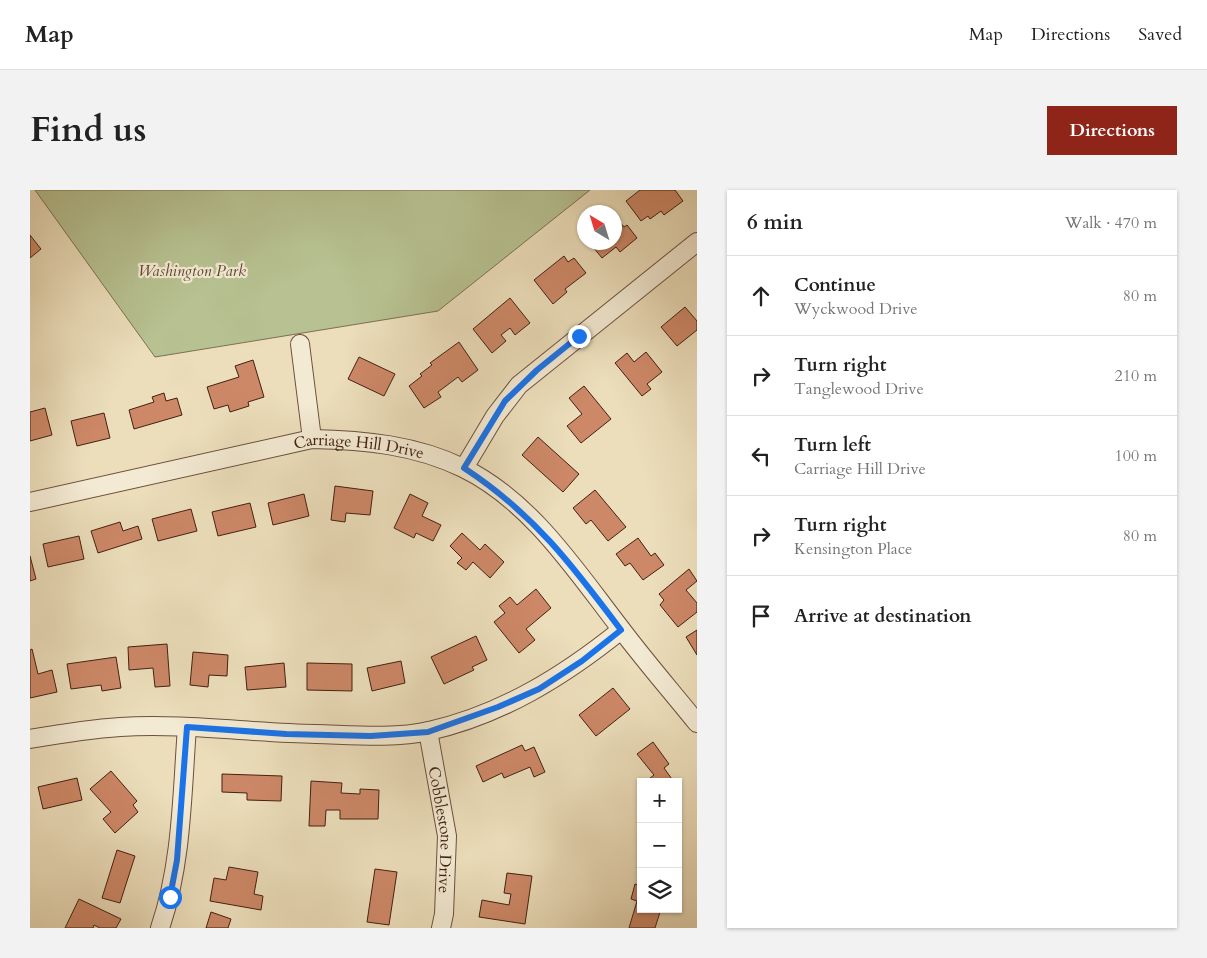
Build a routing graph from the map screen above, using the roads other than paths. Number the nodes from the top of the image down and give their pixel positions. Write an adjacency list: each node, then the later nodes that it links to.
1 (697, 242): 4 (street)
2 (300, 344): 3 (street)
3 (312, 439): 4 (street, Carriage Hill Drive); 5 (street, Carriage Hill Drive)
4 (464, 468): 6 (street, Carriage Hill Drive)
5 (30, 502)
6 (621, 630): 7 (street, Carriage Hill Drive); 9 (street)
7 (697, 723)
8 (187, 727): 9 (street); 10 (street); 11 (street)
9 (428, 732): 12 (street, Cobblestone Drive)
10 (30, 739)
11 (160, 928)
12 (441, 928)

